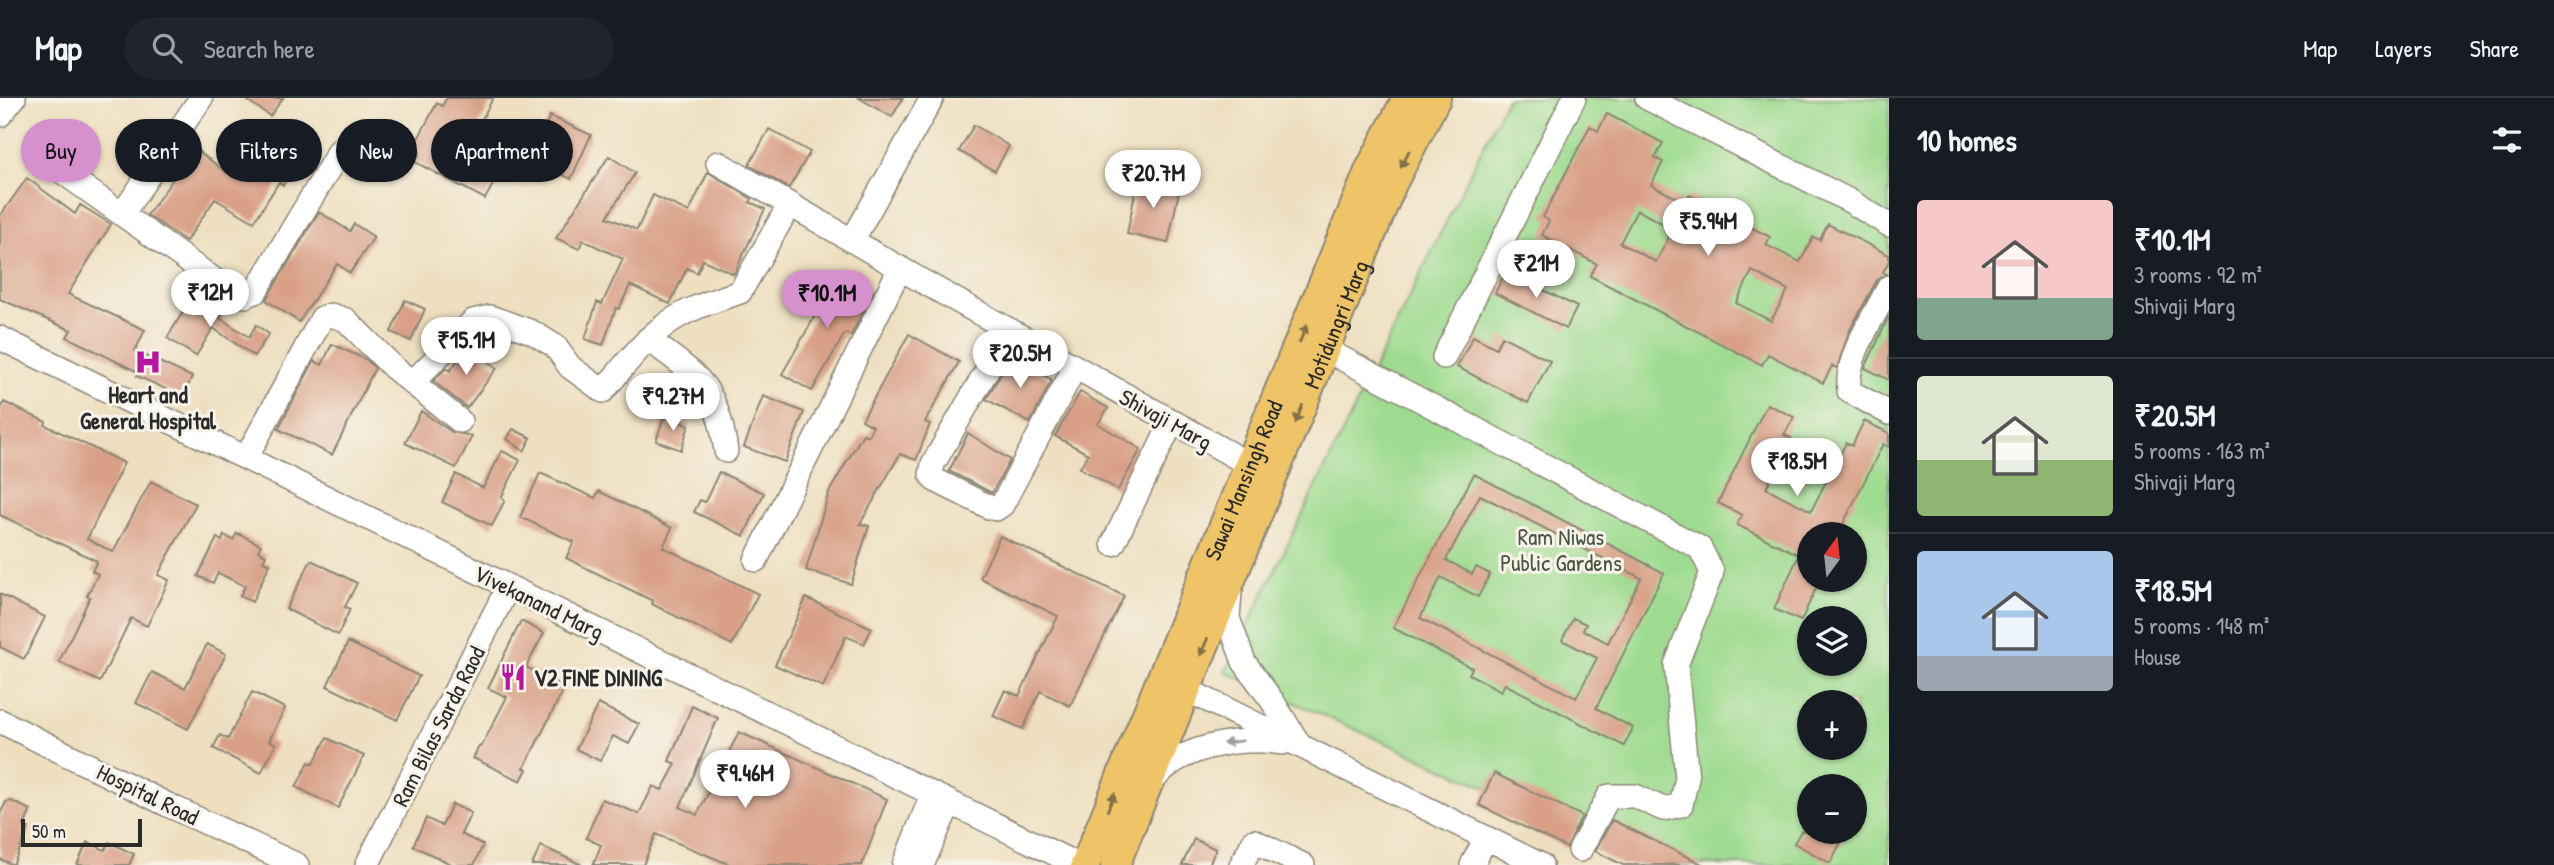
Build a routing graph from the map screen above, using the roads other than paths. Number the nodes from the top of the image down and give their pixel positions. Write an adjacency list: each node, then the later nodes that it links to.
1 (14, 98): 8 (street)
2 (201, 98): 13 (street)
3 (932, 98): 15 (street)
4 (1407, 98): 30 (main road, Sawai Mansingh Road, one-way to 4)
5 (1436, 98): 21 (main road, Motidungri Marg, one-way to 21)
6 (1574, 98): 22 (street)
7 (1647, 98): 14 (street)
8 (0, 115)
9 (336, 157): 13 (street)
10 (719, 163): 12 (street, Shivaji Marg)
11 (77, 182): 13 (street)
12 (790, 204): 15 (street, Shivaji Marg); 20 (street)
13 (123, 213)
14 (1889, 225)
15 (852, 241): 16 (street, Shivaji Marg)
16 (900, 268): 18 (street, Shivaji Marg); 32 (street)
17 (1889, 287): 25 (street)
18 (1010, 330): 23 (street, Shivaji Marg); 23 (street)
19 (0, 338): 29 (street, Vivekanand Marg)
20 (648, 339): 24 (street); 28 (street)
21 (1325, 350): 33 (main road, Motidungri Marg, one-way to 33); 41 (street)
22 (1444, 357)
23 (1075, 367): 27 (street, Shivaji Marg)
24 (412, 383): 26 (street); 29 (street)
25 (1889, 412)
26 (460, 421)
27 (1172, 422): 30 (street, Shivaji Marg); 31 (street)
28 (726, 451)
29 (246, 458): 34 (street, Vivekanand Marg)
30 (1250, 466): 35 (main road, Sawai Mansingh Road)
31 (1113, 544)
32 (756, 560)
33 (1231, 582): 35 (main road, Motidungri Marg, one-way to 35); 37 (street)
34 (508, 587): 39 (street, Vivekanand Marg); 43 (street, Ram Bilas Sarda Raod)
35 (1175, 683): 37 (street); 38 (main road, Motidungri Marg); 48 (main road, Sawai Mansingh Road, one-way to 35)
36 (0, 721): 42 (street, Hospital Road)
37 (1300, 746): 38 (street, one-way to 38); 40 (street)
38 (1147, 788): 49 (main road, Motidungri Marg)
39 (945, 802): 44 (street); 45 (street); 46 (street); 47 (street, Vivekanand Marg)
40 (1486, 838): 52 (street); 53 (street)
41 (1580, 850)
42 (297, 865)
43 (368, 865)
44 (904, 865)
45 (922, 865)
46 (937, 865)
47 (1078, 865)
48 (1085, 865)
49 (1115, 865)
50 (1241, 865): 51 (street)
51 (1303, 865)
52 (1472, 865)
53 (1541, 865)

